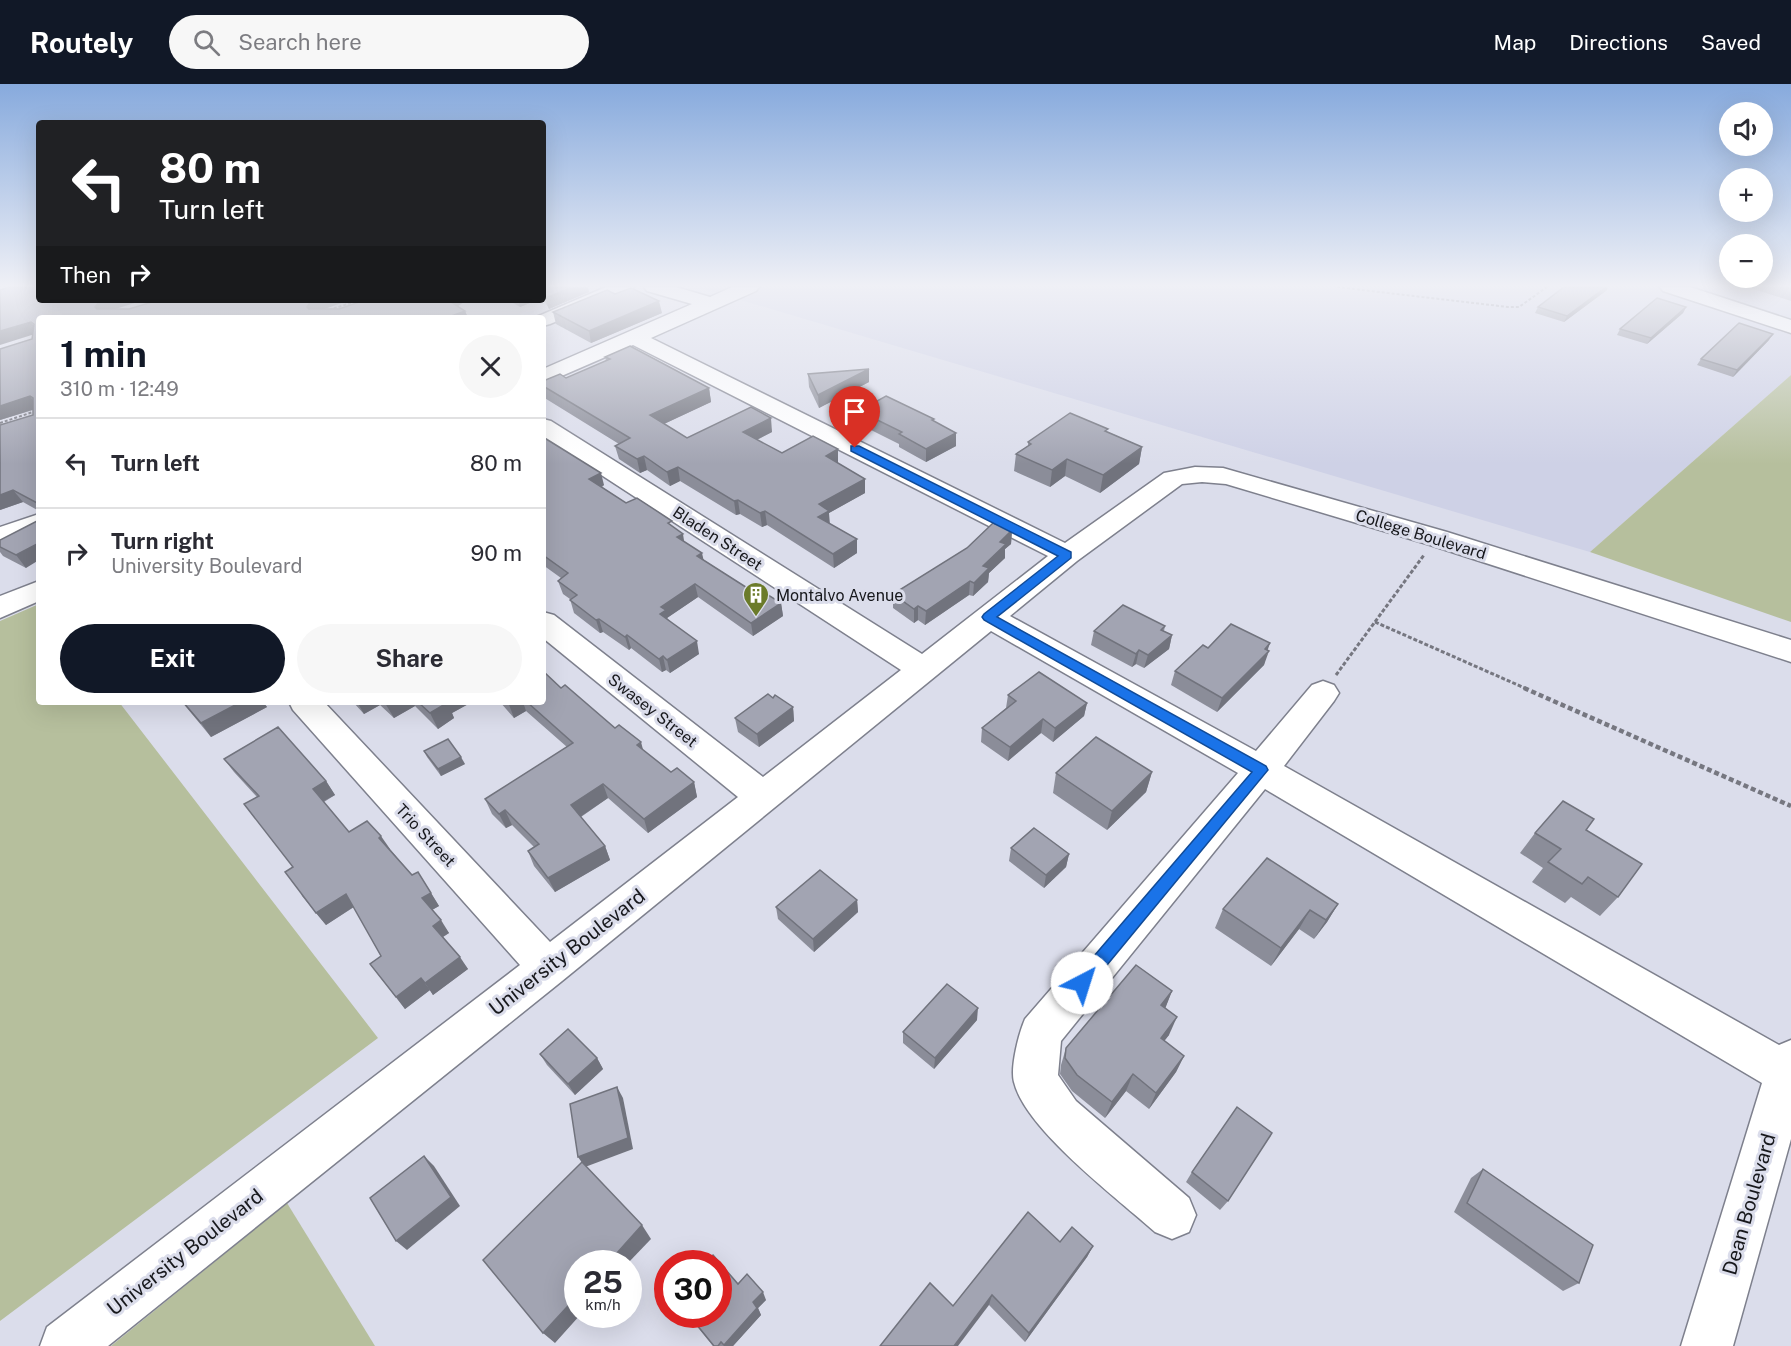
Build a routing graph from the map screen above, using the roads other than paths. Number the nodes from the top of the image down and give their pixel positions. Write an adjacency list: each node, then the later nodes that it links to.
1 (616, 346): 3 (street)
2 (651, 346): 7 (street)
3 (546, 376)
4 (546, 428): 13 (street, Bladen Street)
5 (36, 523): 6 (street)
6 (0, 537)
7 (1066, 555): 10 (street, University Boulevard); 12 (street, College Boulevard)
8 (36, 591): 9 (street)
9 (0, 608)
10 (989, 617): 13 (street, University Boulevard); 16 (street)
11 (546, 624): 17 (street, Swasey Street)
12 (1791, 651)
13 (924, 670): 17 (street, University Boulevard)
14 (1323, 693): 16 (street)
15 (307, 705): 18 (street, Trio Street)
16 (1261, 770): 19 (street); 20 (street)
17 (763, 797): 18 (street, University Boulevard)
18 (548, 968): 21 (street, University Boulevard)
19 (1789, 1067): 22 (street, Dean Boulevard)
20 (1172, 1215)
21 (66, 1346)
22 (1707, 1346)

